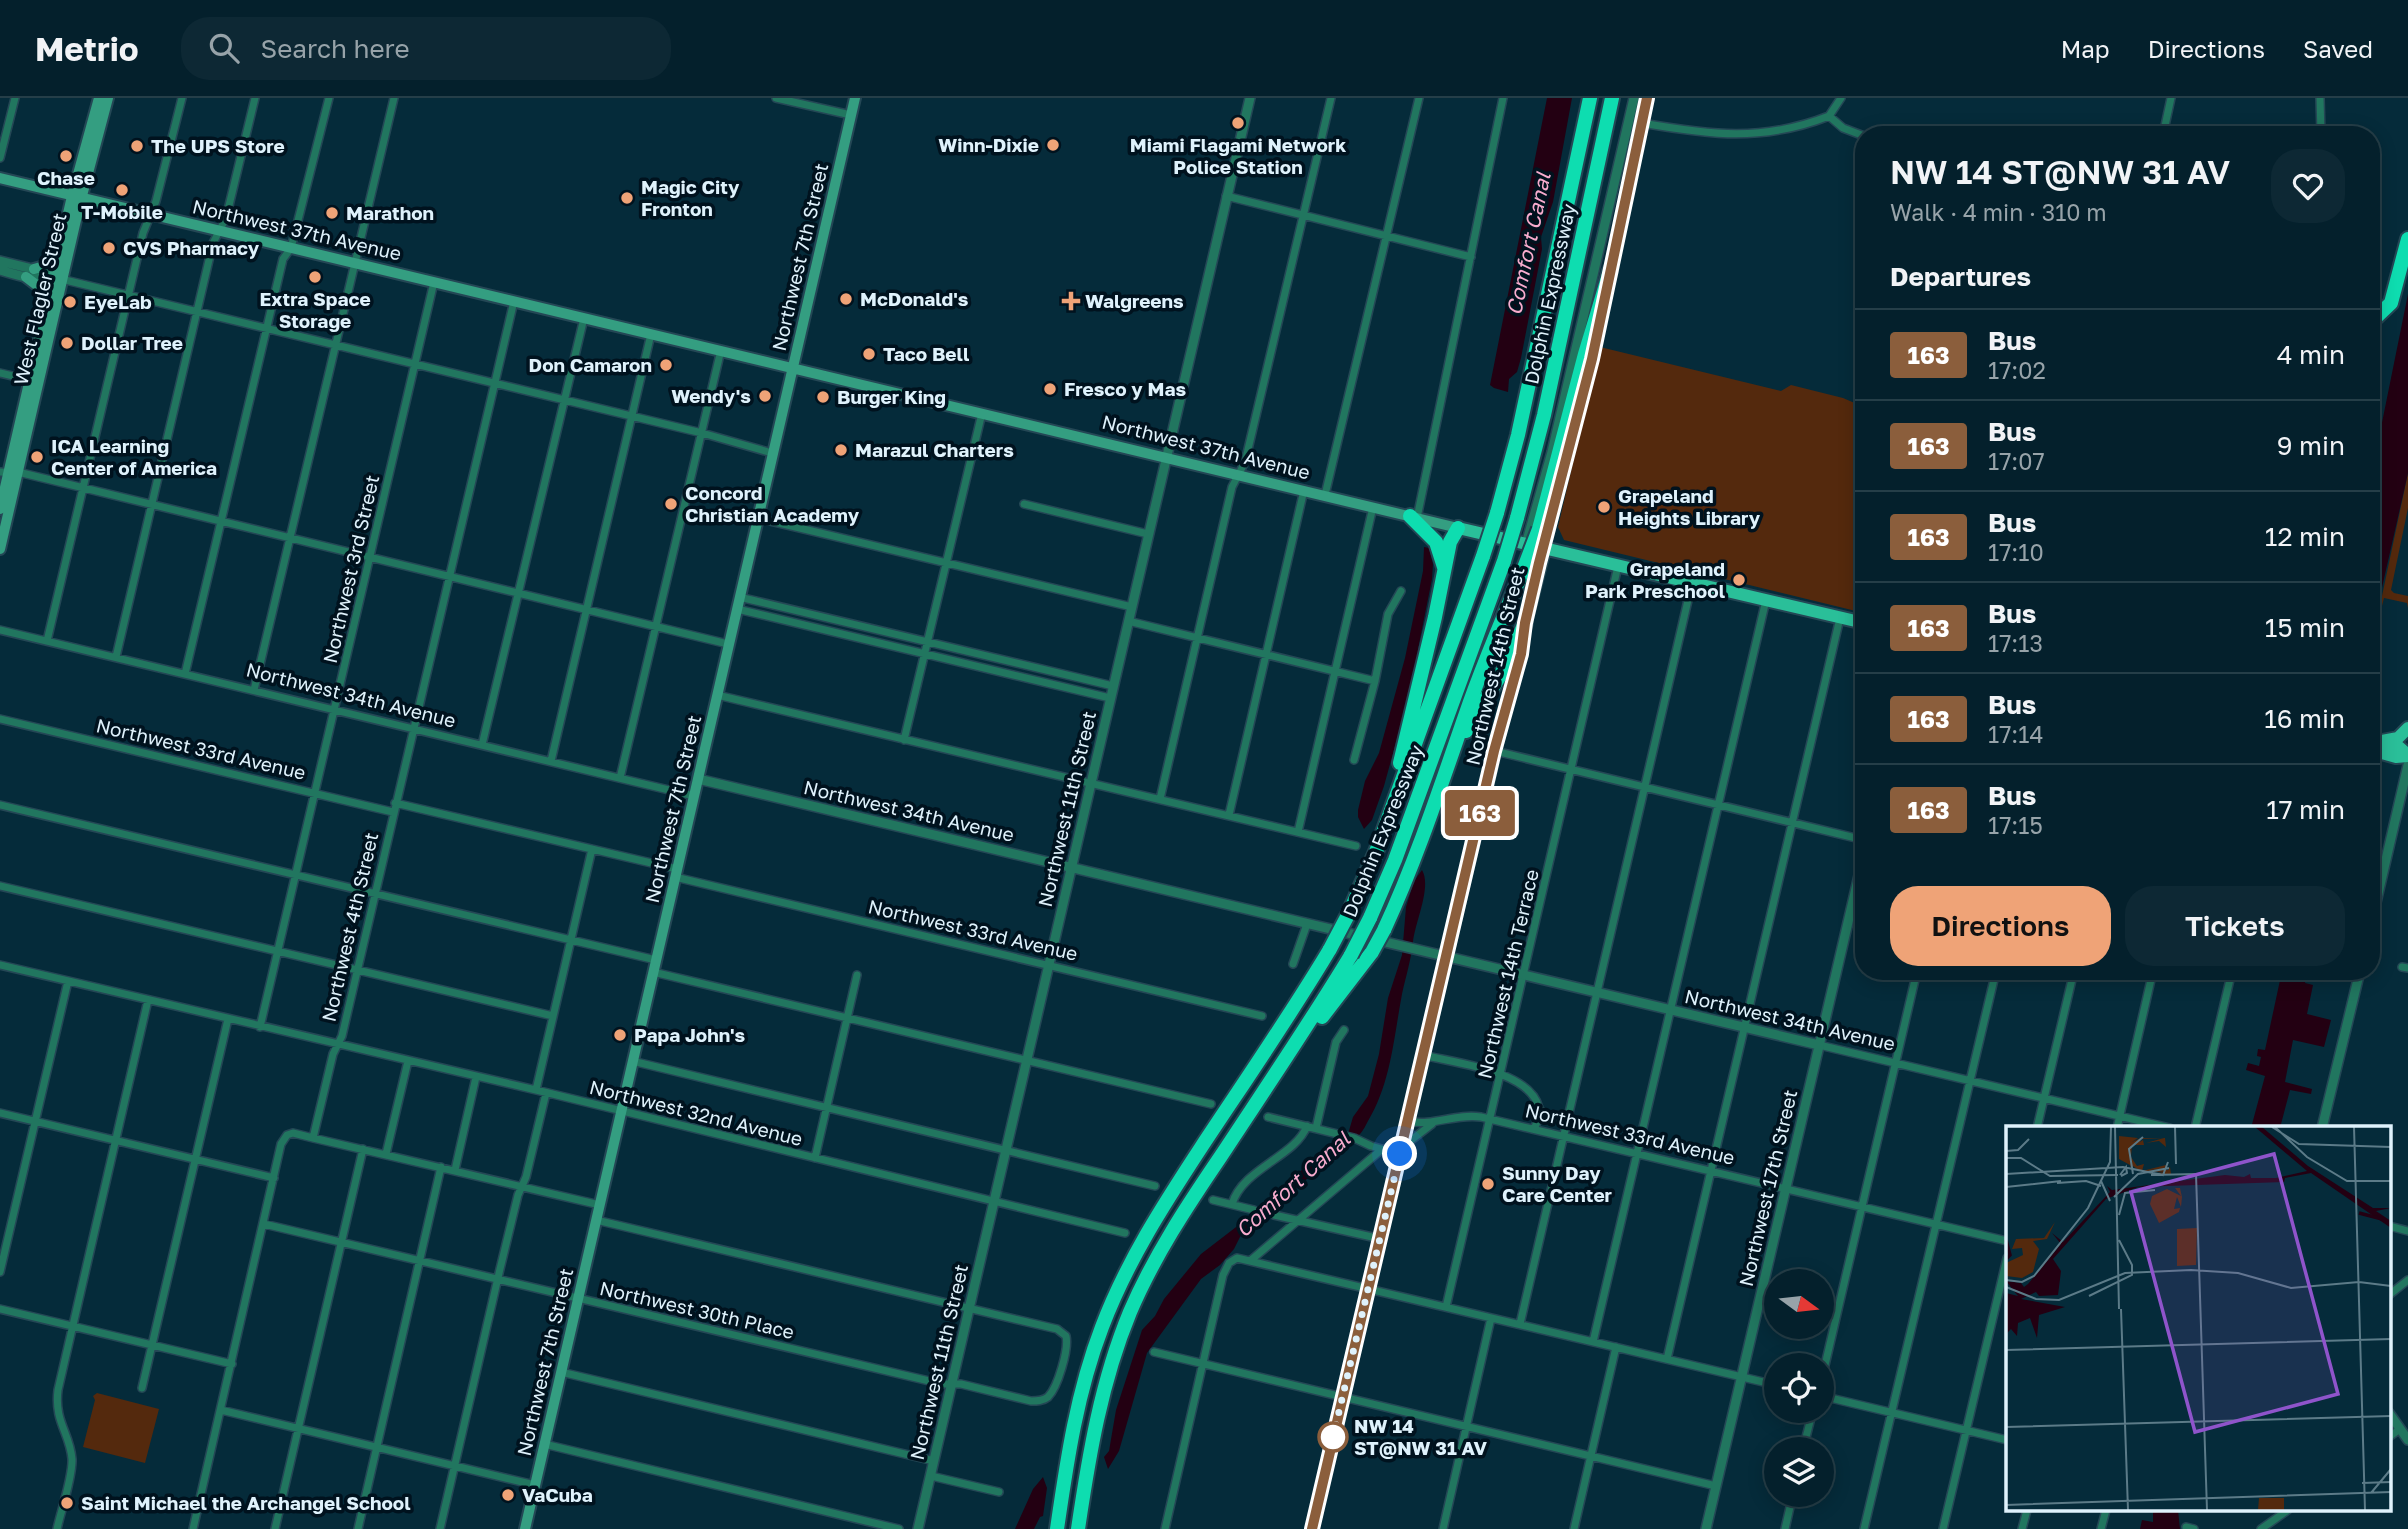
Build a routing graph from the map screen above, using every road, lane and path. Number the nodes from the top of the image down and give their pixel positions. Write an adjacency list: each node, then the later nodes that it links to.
1 (15, 98): 27 (street)
2 (99, 98): 30 (main road, West Flagler Street)
3 (108, 98): 30 (main road, West Flagler Street)
4 (182, 98): 31 (street)
5 (256, 98): 33 (street)
6 (329, 98): 36 (street)
7 (394, 98): 40 (street)
8 (778, 98): 21 (street)
9 (855, 98): 21 (main road, Northwest 7th Street)
10 (1250, 98): 29 (street, Northwest 11th Street)
11 (1331, 98): 32 (street)
12 (1419, 98): 34 (street)
13 (1503, 98): 37 (street)
14 (1590, 98): 150 (highway, Dolphin Expressway, bridge)
15 (1612, 98): 202 (highway, Dolphin Expressway, bridge)
16 (1634, 98): 82 (street)
17 (1647, 98): 23 (main road, Northwest 14th Street)
18 (1841, 98): 22 (street)
19 (2171, 98): 24 (street)
20 (2320, 98): 25 (street)
21 (851, 116): 57 (main road, Northwest 7th Street)
22 (1829, 116): 23 (street); 26 (street)
23 (1642, 123): 42 (main road, Northwest 14th Street)
24 (2165, 126)
25 (2321, 126)
26 (1855, 133)
27 (0, 158)
28 (0, 178): 30 (main road, Northwest 37th Avenue)
29 (1226, 196): 32 (street); 66 (street, Northwest 11th Street)
30 (77, 197): 31 (main road, Northwest 37th Avenue); 38 (main road, West Flagler Street); 44 (main road, West Flagler Street)
31 (150, 214): 33 (main road, Northwest 37th Avenue); 46 (street)
32 (1303, 215): 34 (street); 68 (street)
33 (219, 231): 36 (main road, Northwest 37th Avenue); 49 (street)
34 (1386, 235): 37 (street); 71 (street)
35 (2408, 239): 50 (highway)
36 (291, 248): 40 (main road, Northwest 37th Avenue); 52 (street)
37 (1471, 257): 76 (street)
38 (58, 259): 43 (main road); 44 (main road, West Flagler Street)
39 (0, 261): 43 (street)
40 (355, 263): 45 (main road, Northwest 37th Avenue); 54 (street)
41 (0, 270): 43 (street)
42 (1610, 271): 84 (main road, Northwest 14th Street); 130 (highway, bridge)
43 (30, 273): 44 (street); 47 (main road)
44 (58, 279): 46 (street); 47 (main road, West Flagler Street); 67 (main road, West Flagler Street)
45 (434, 282): 48 (main road, Northwest 37th Avenue); 56 (street, Northwest 3rd Street)
46 (128, 295): 49 (street); 69 (street)
47 (48, 301): 59 (main road, West Flagler Street)
48 (514, 301): 51 (main road, Northwest 37th Avenue); 60 (street, Northwest 4th Street)
49 (197, 312): 52 (street); 73 (street)
50 (2380, 313)
51 (584, 318): 53 (main road, Northwest 37th Avenue); 61 (street)
52 (267, 328): 54 (street); 78 (street)
53 (651, 334): 55 (main road, Northwest 37th Avenue); 63 (street)
54 (335, 345): 56 (street); 81 (street)
55 (721, 350): 57 (main road, Northwest 37th Avenue); 64 (street)
56 (415, 364): 60 (street); 85 (street, Northwest 3rd Street)
57 (792, 368): 62 (main road, Northwest 37th Avenue); 65 (main road, Northwest 7th Street)
58 (0, 373): 59 (street)
59 (30, 380): 67 (main road, West Flagler Street)
60 (494, 383): 61 (street); 89 (street, Northwest 4th Street)
61 (563, 400): 63 (street); 92 (street)
62 (982, 413): 66 (main road, Northwest 37th Avenue); 86 (street)
63 (632, 416): 64 (street); 97 (street)
64 (702, 433): 65 (street); 105 (street)
65 (772, 453): 77 (main road, Northwest 7th Street)
66 (1166, 457): 68 (main road, Northwest 37th Avenue); 80 (street, Northwest 11th Street)
67 (9, 473): 69 (street); 75 (main road, West Flagler Street); 83 (main road, West Flagler Street)
68 (1239, 475): 70 (main road, Northwest 37th Avenue); 108 (street)
69 (83, 487): 73 (street); 109 (street)
70 (1304, 490): 71 (main road, Northwest 37th Avenue); 113 (street)
71 (1325, 495): 74 (main road, Northwest 37th Avenue)
72 (1024, 503): 80 (street)
73 (152, 505): 78 (street); 114 (street)
74 (1373, 507): 76 (main road, Northwest 37th Avenue); 115 (street)
75 (0, 509)
76 (1413, 517): 79 (main road, Northwest 37th Avenue); 88 (highway)
77 (757, 518): 86 (street); 93 (main road, Northwest 7th Street)
78 (221, 522): 81 (street); 116 (street)
79 (1458, 527): 82 (main road, Northwest 37th Avenue); 88 (highway)
80 (1148, 534): 95 (street, Northwest 11th Street)
81 (290, 538): 85 (street); 119 (street)
82 (1526, 544): 84 (main road, Northwest 37th Avenue)
83 (0, 549)
84 (1544, 549): 87 (main road, Northwest 37th Avenue); 104 (main road, Northwest 14th Street)
85 (369, 558): 89 (street); 122 (street, Northwest 3rd Street)
86 (947, 563): 95 (street); 110 (street)
87 (1618, 566): 90 (main road, Northwest 37th Avenue); 137 (street, Northwest 14th Terrace)
88 (1444, 568): 150 (highway)
89 (449, 576): 92 (street); 125 (street, Northwest 4th Street)
90 (1692, 583): 94 (main road, Northwest 37th Avenue); 141 (street)
91 (1401, 591): 117 (street)
92 (518, 593): 97 (street); 129 (street)
93 (739, 597): 96 (street); 98 (main road, Northwest 7th Street)
94 (1766, 600): 100 (main road, Northwest 37th Avenue); 147 (street)
95 (1132, 607): 102 (street, Northwest 11th Street)
96 (787, 608): 99 (street); 101 (street)
97 (587, 609): 105 (street); 135 (street)
98 (737, 609): 101 (street); 111 (main road, Northwest 7th Street)
99 (821, 617): 106 (street); 110 (street)
100 (1840, 618): 103 (main road, Northwest 37th Avenue); 151 (street)
101 (784, 620): 106 (street)
102 (1128, 621): 108 (street); 118 (street, Northwest 11th Street)
103 (1855, 621)
104 (1525, 623): 130 (highway); 131 (street, Northwest 14th Street)
105 (655, 626): 111 (street); 138 (street)
106 (818, 628): 112 (street)
107 (0, 630): 109 (street, Northwest 34th Avenue)
108 (1197, 637): 113 (street); 144 (street)
109 (47, 641): 114 (street, Northwest 34th Avenue)
110 (926, 642): 112 (street); 118 (street)
111 (728, 644): 120 (main road, Northwest 7th Street)
112 (924, 653): 121 (street); 126 (street)
113 (1266, 654): 115 (street); 149 (street)
114 (116, 657): 116 (street, Northwest 34th Avenue)
115 (1335, 671): 117 (street); 152 (street)
116 (185, 674): 119 (street, Northwest 34th Avenue)
117 (1375, 681): 134 (street)
118 (1113, 686): 121 (street, Northwest 11th Street)
119 (254, 690): 122 (street, Northwest 34th Avenue)
120 (717, 695): 126 (street); 139 (main road, Northwest 7th Street)
121 (1110, 698): 140 (street, Northwest 11th Street)
122 (334, 709): 125 (street, Northwest 34th Avenue); 142 (street, Northwest 3rd Street)
123 (0, 719): 142 (street, Northwest 33rd Avenue)
124 (2408, 728): 127 (main road)
125 (413, 729): 129 (street, Northwest 34th Avenue); 145 (street, Northwest 4th Street)
126 (904, 740): 140 (street)
127 (2380, 740)
128 (2380, 741): 133 (main road)
129 (482, 745): 135 (street, Northwest 34th Avenue)
130 (1455, 747): 202 (highway, bridge)
131 (1494, 751): 137 (street); 166 (street, Northwest 14th Street)
132 (2380, 753): 133 (main road)
133 (2408, 755)
134 (1354, 760)
135 (551, 761): 138 (street, Northwest 34th Avenue)
136 (2408, 765): 159 (street)
137 (1572, 770): 141 (street); 174 (street, Northwest 14th Terrace)
138 (620, 778): 143 (street, Northwest 34th Avenue)
139 (698, 779): 143 (main road, Northwest 7th Street); 156 (street, Northwest 34th Avenue)
140 (1090, 783): 144 (street); 156 (street, Northwest 11th Street)
141 (1645, 787): 147 (street); 182 (street)
142 (314, 794): 148 (street, Northwest 33rd Avenue); 158 (street, Northwest 3rd Street)
143 (694, 796): 157 (main road, Northwest 7th Street)
144 (1160, 799): 149 (street)
145 (395, 803): 148 (street, Northwest 4th Street); 155 (street, Northwest 33rd Avenue)
146 (0, 805): 158 (street)
147 (1718, 805): 151 (street); 184 (street)
148 (393, 812): 162 (street, Northwest 4th Street)
149 (1228, 815): 152 (street)
150 (1389, 817): 323 (highway, Dolphin Expressway, bridge)
151 (1792, 822): 153 (street); 190 (street)
152 (1298, 832): 154 (street)
153 (1855, 838)
154 (1356, 846)
155 (592, 849): 157 (street, Northwest 33rd Avenue); 164 (street)
156 (1071, 868): 163 (street, Northwest 34th Avenue); 170 (street, Northwest 11th Street)
157 (676, 873): 167 (main road, Northwest 7th Street); 170 (street, Northwest 33rd Avenue)
158 (295, 874): 162 (street); 165 (street, Northwest 3rd Street)
159 (2380, 885)
160 (0, 886): 165 (street)
161 (1855, 892): 193 (street, Northwest 17th Street)
162 (374, 893): 164 (street); 171 (street, Northwest 4th Street)
163 (1307, 924): 166 (street, Northwest 34th Avenue); 168 (street)
164 (571, 940): 167 (street); 185 (street)
165 (278, 951): 171 (street); 189 (street, Northwest 3rd Street)
166 (1446, 957): 174 (street, Northwest 34th Avenue); 194 (street, Northwest 14th Street)
167 (656, 960): 172 (main road, Northwest 7th Street)
168 (1293, 964)
169 (0, 965): 181 (street)
170 (1048, 966): 186 (street, Northwest 33rd Avenue); 195 (street, Northwest 11th Street)
171 (357, 970): 185 (street); 192 (street, Northwest 4th Street)
172 (653, 972): 187 (street); 197 (main road, Northwest 7th Street)
173 (857, 975): 187 (street)
174 (1523, 975): 182 (street, Northwest 34th Avenue); 199 (street, Northwest 14th Terrace)
175 (1915, 980): 198 (street)
176 (1994, 980): 201 (street)
177 (2072, 980): 205 (street)
178 (2152, 980): 212 (street)
179 (2230, 980): 222 (street)
180 (2358, 980): 223 (street)
181 (68, 981): 183 (street); 215 (street)
182 (1597, 992): 184 (street, Northwest 34th Avenue); 211 (street)
183 (148, 1000): 188 (street); 228 (street)
184 (1670, 1010): 190 (street, Northwest 34th Avenue); 232 (street)
185 (553, 1016): 203 (street)
186 (1262, 1016)
187 (847, 1018): 195 (street); 207 (street)
188 (228, 1019): 189 (street, Northwest 32nd Avenue); 236 (street)
189 (260, 1027): 192 (street, Northwest 32nd Avenue)
190 (1744, 1027): 193 (street, Northwest 34th Avenue); 239 (street)
191 (1344, 1030): 224 (street)
192 (337, 1045): 196 (street, Northwest 32nd Avenue); 227 (street, Northwest 4th Street)
193 (1819, 1045): 198 (street, Northwest 34th Avenue); 243 (street, Northwest 17th Street)
194 (1423, 1055): 199 (street); 216 (street, Northwest 14th Street)
195 (1027, 1060): 206 (street); 230 (street, Northwest 11th Street)
196 (408, 1061): 200 (street, Northwest 32nd Avenue); 233 (street)
197 (632, 1061): 207 (street); 209 (main road, Northwest 7th Street)
198 (1896, 1063): 201 (street, Northwest 34th Avenue); 248 (street)
199 (1500, 1074): 208 (street); 214 (street, Northwest 14th Terrace)
200 (476, 1077): 203 (street, Northwest 32nd Avenue); 238 (street)
201 (1970, 1080): 205 (street, Northwest 34th Avenue); 254 (street)
202 (1264, 1089): 324 (highway, Dolphin Expressway)
203 (536, 1090): 204 (street, Northwest 32nd Avenue)
204 (546, 1093): 209 (street, Northwest 32nd Avenue); 241 (street)
205 (2044, 1099): 212 (street, Northwest 34th Avenue); 219 (street)
206 (1211, 1104)
207 (826, 1108): 230 (street); 235 (street)
208 (1540, 1110): 211 (street); 225 (street)
209 (621, 1111): 235 (street, Northwest 32nd Avenue); 247 (main road, Northwest 7th Street)
210 (0, 1113): 215 (street)
211 (1568, 1115): 226 (street)
212 (2119, 1116): 220 (street); 221 (street, Northwest 34th Avenue)
213 (1268, 1117): 218 (street)
214 (1490, 1119): 217 (street, Northwest 33rd Avenue); 225 (street, Northwest 33rd Avenue); 272 (street, Northwest 14th Terrace)
215 (35, 1121): 228 (street); 266 (street)
216 (1408, 1121): 217 (street); 234 (street, Northwest 14th Street)
217 (1432, 1124): 234 (street)
218 (1307, 1126): 224 (street); 246 (street)
219 (2038, 1126)
220 (2117, 1126)
221 (2162, 1126)
222 (2195, 1126)
223 (2322, 1126)
224 (1316, 1128): 231 (street)
225 (1534, 1129): 226 (street, Northwest 33rd Avenue)
226 (1563, 1135): 232 (street, Northwest 33rd Avenue); 276 (street)
227 (313, 1138): 229 (street); 240 (street)
228 (115, 1140): 236 (street); 277 (street)
229 (363, 1149): 233 (street); 260 (street)
230 (1005, 1150): 242 (street); 245 (street, Northwest 11th Street)
231 (1381, 1150): 234 (street); 251 (street)
232 (1637, 1153): 239 (street, Northwest 33rd Avenue); 278 (street)
233 (386, 1154): 237 (street)
234 (1400, 1154): 258 (street, Northwest 14th Street)
235 (815, 1158): 245 (street, Northwest 32nd Avenue)
236 (195, 1159): 240 (street); 279 (street)
237 (442, 1167): 238 (street); 262 (street)
238 (454, 1170): 241 (street)
239 (1711, 1171): 243 (street, Northwest 33rd Avenue); 283 (street)
240 (274, 1178): 253 (street)
241 (522, 1186): 247 (street); 267 (street)
242 (1156, 1186)
243 (1786, 1189): 248 (street, Northwest 33rd Avenue); 287 (street, Northwest 17th Street)
244 (1213, 1199): 246 (street)
245 (994, 1201): 257 (street, Northwest 32nd Avenue); 273 (street, Northwest 11th Street)
246 (1232, 1204): 249 (street)
247 (600, 1205): 252 (main road, Northwest 7th Street)
248 (1862, 1206): 254 (street, Northwest 33rd Avenue); 282 (street)
249 (1254, 1210)
250 (1274, 1214): 251 (street)
251 (1299, 1219): 258 (street); 261 (street)
252 (596, 1220): 271 (main road, Northwest 7th Street); 273 (street)
253 (264, 1224): 260 (street, Northwest 30th Place); 284 (street)
254 (1936, 1224): 259 (street, Northwest 33rd Avenue); 294 (street)
255 (2390, 1226): 256 (street)
256 (2408, 1231)
257 (1125, 1233)
258 (1381, 1239): 269 (street, Northwest 14th Street)
259 (2006, 1241)
260 (342, 1243): 262 (street, Northwest 30th Place); 297 (street)
261 (1266, 1247): 263 (street); 265 (street)
262 (419, 1261): 267 (street, Northwest 30th Place); 304 (street)
263 (1250, 1261): 265 (street); 285 (street)
264 (2006, 1262): 299 (street)
265 (1269, 1265): 269 (street)
266 (0, 1272)
267 (497, 1279): 271 (street, Northwest 30th Place); 307 (street)
268 (2408, 1280): 270 (street)
269 (1368, 1289): 272 (street); 291 (street, Northwest 14th Street)
270 (2390, 1294)
271 (578, 1298): 286 (main road, Northwest 7th Street); 289 (street, Northwest 30th Place)
272 (1446, 1307): 275 (street)
273 (970, 1308): 289 (street, Northwest 11th Street); 289 (street, Northwest 30th Place)
274 (0, 1309): 277 (street)
275 (1492, 1318): 276 (street); 296 (street)
276 (1520, 1324): 278 (street)
277 (72, 1326): 279 (street); 315 (street)
278 (1593, 1342): 280 (street)
279 (152, 1345): 284 (street); 290 (street)
280 (1616, 1347): 283 (street); 305 (street)
281 (1154, 1352): 285 (street)
282 (1828, 1353)
283 (1667, 1359): 287 (street)
284 (232, 1364): 293 (street)
285 (1204, 1364): 291 (street); 325 (street)
286 (561, 1372): 303 (main road, Northwest 7th Street); 306 (street)
287 (1742, 1377): 288 (street); 310 (street, Northwest 17th Street)
288 (1764, 1382)
289 (952, 1384): 306 (street, Northwest 11th Street)
290 (142, 1388)
291 (1342, 1397): 296 (street); 326 (street, Northwest 14th Street)
292 (1834, 1399): 294 (street)
293 (221, 1410): 297 (street); 316 (street)
294 (1892, 1413): 299 (street); 331 (street)
295 (2390, 1414): 298 (street)
296 (1467, 1427): 305 (street); 327 (street)
297 (299, 1428): 304 (street); 317 (street)
298 (2400, 1429): 300 (street); 302 (street)
299 (1967, 1430): 301 (street); 332 (street)
300 (2390, 1436)
301 (2006, 1440)
302 (2408, 1440)
303 (544, 1444): 309 (main road, Northwest 7th Street); 321 (street)
304 (377, 1447): 307 (street); 318 (street)
305 (1591, 1456): 310 (street); 328 (street)
306 (934, 1461): 308 (street, Northwest 11th Street)
307 (455, 1465): 309 (street); 319 (street)
308 (931, 1476): 311 (street); 322 (street, Northwest 11th Street)
309 (535, 1485): 320 (main road, Northwest 7th Street)
310 (1716, 1486): 329 (street, Northwest 17th Street)
311 (999, 1493)
312 (1790, 1507): 330 (street)
313 (2026, 1512): 333 (street)
314 (2285, 1512): 334 (street)
315 (57, 1529)
316 (193, 1529)
317 (275, 1529)
318 (358, 1529)
319 (440, 1529)
320 (525, 1529)
321 (899, 1529)
322 (918, 1529)
323 (1057, 1529)
324 (1078, 1529)
325 (1165, 1529)
326 (1312, 1529)
327 (1443, 1529)
328 (1574, 1529)
329 (1706, 1529)
330 (1785, 1529)
331 (1864, 1529)
332 (1943, 1529)
333 (2022, 1529)
334 (2261, 1529)

